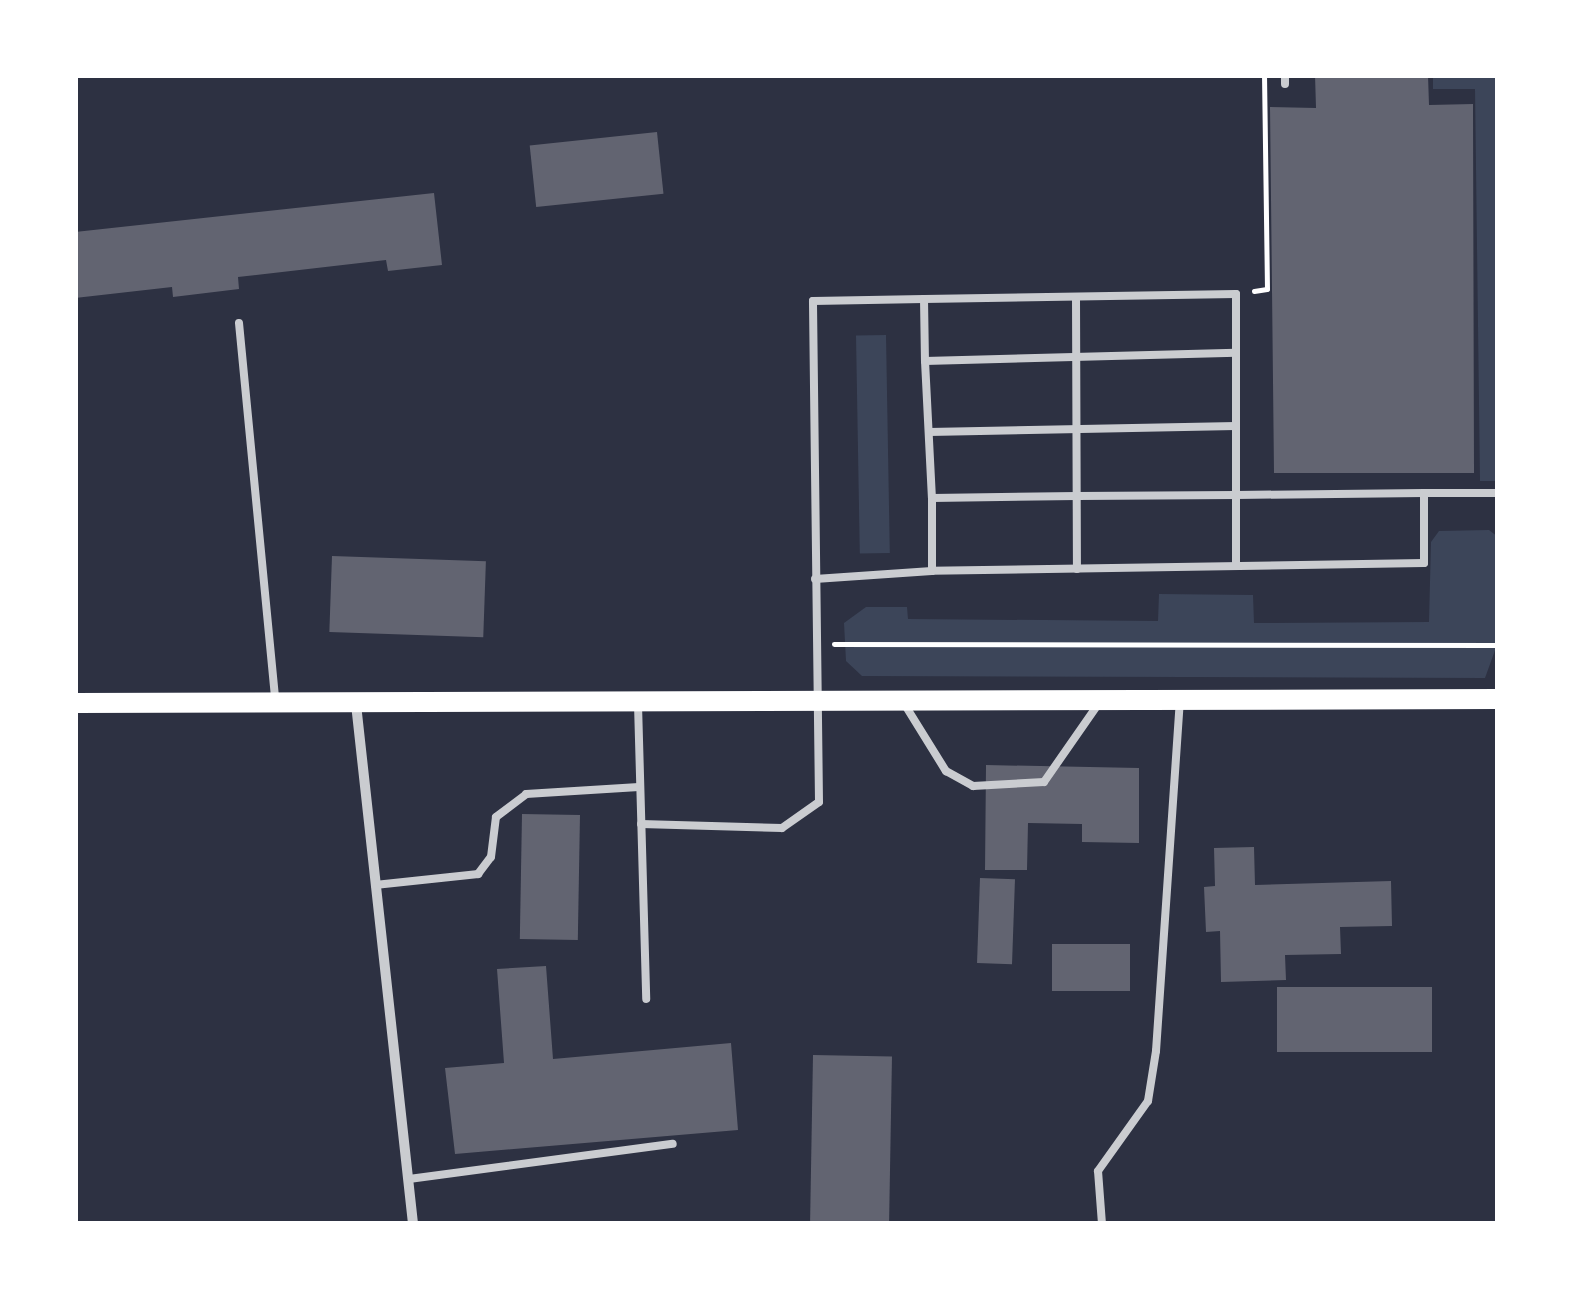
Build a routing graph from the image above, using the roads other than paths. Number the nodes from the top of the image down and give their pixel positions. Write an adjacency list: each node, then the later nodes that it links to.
1 (1076, 297): 2 (lane); 4 (lane); 5 (lane)
2 (924, 299): 6 (lane); 18 (lane)
3 (239, 322): 25 (lane)
4 (1236, 353): 5 (lane); 7 (lane)
5 (1076, 357): 6 (lane); 8 (lane)
6 (925, 360): 9 (lane)
7 (1236, 426): 8 (lane); 12 (lane)
8 (1076, 429): 9 (lane); 13 (lane)
9 (929, 432): 14 (lane)
10 (1424, 493): 11 (lane); 12 (lane); 15 (lane)
11 (1498, 493)
12 (1236, 495): 13 (lane); 15 (lane)
13 (1077, 496): 14 (lane); 16 (lane)
14 (932, 498): 17 (lane)
15 (1236, 566): 16 (lane)
16 (1077, 569): 17 (lane)
17 (932, 571): 18 (lane)
18 (815, 580): 27 (lane)
19 (1180, 699): 20 (main road); 21 (main road); 35 (lane)
20 (1498, 699)
21 (1100, 700): 23 (main road); 23 (lane)
22 (638, 702): 26 (main road); 27 (main road); 28 (lane)
23 (903, 702): 27 (main road)
24 (75, 703): 25 (main road)
25 (275, 703): 26 (main road)
26 (356, 704): 30 (street)
27 (817, 704): 29 (lane)
28 (640, 787): 29 (lane); 30 (lane)
29 (641, 824): 31 (lane)
30 (375, 885): 33 (street)
31 (646, 999)
32 (673, 1144): 33 (lane)
33 (409, 1179): 34 (street)
34 (412, 1224)
35 (1102, 1224)

